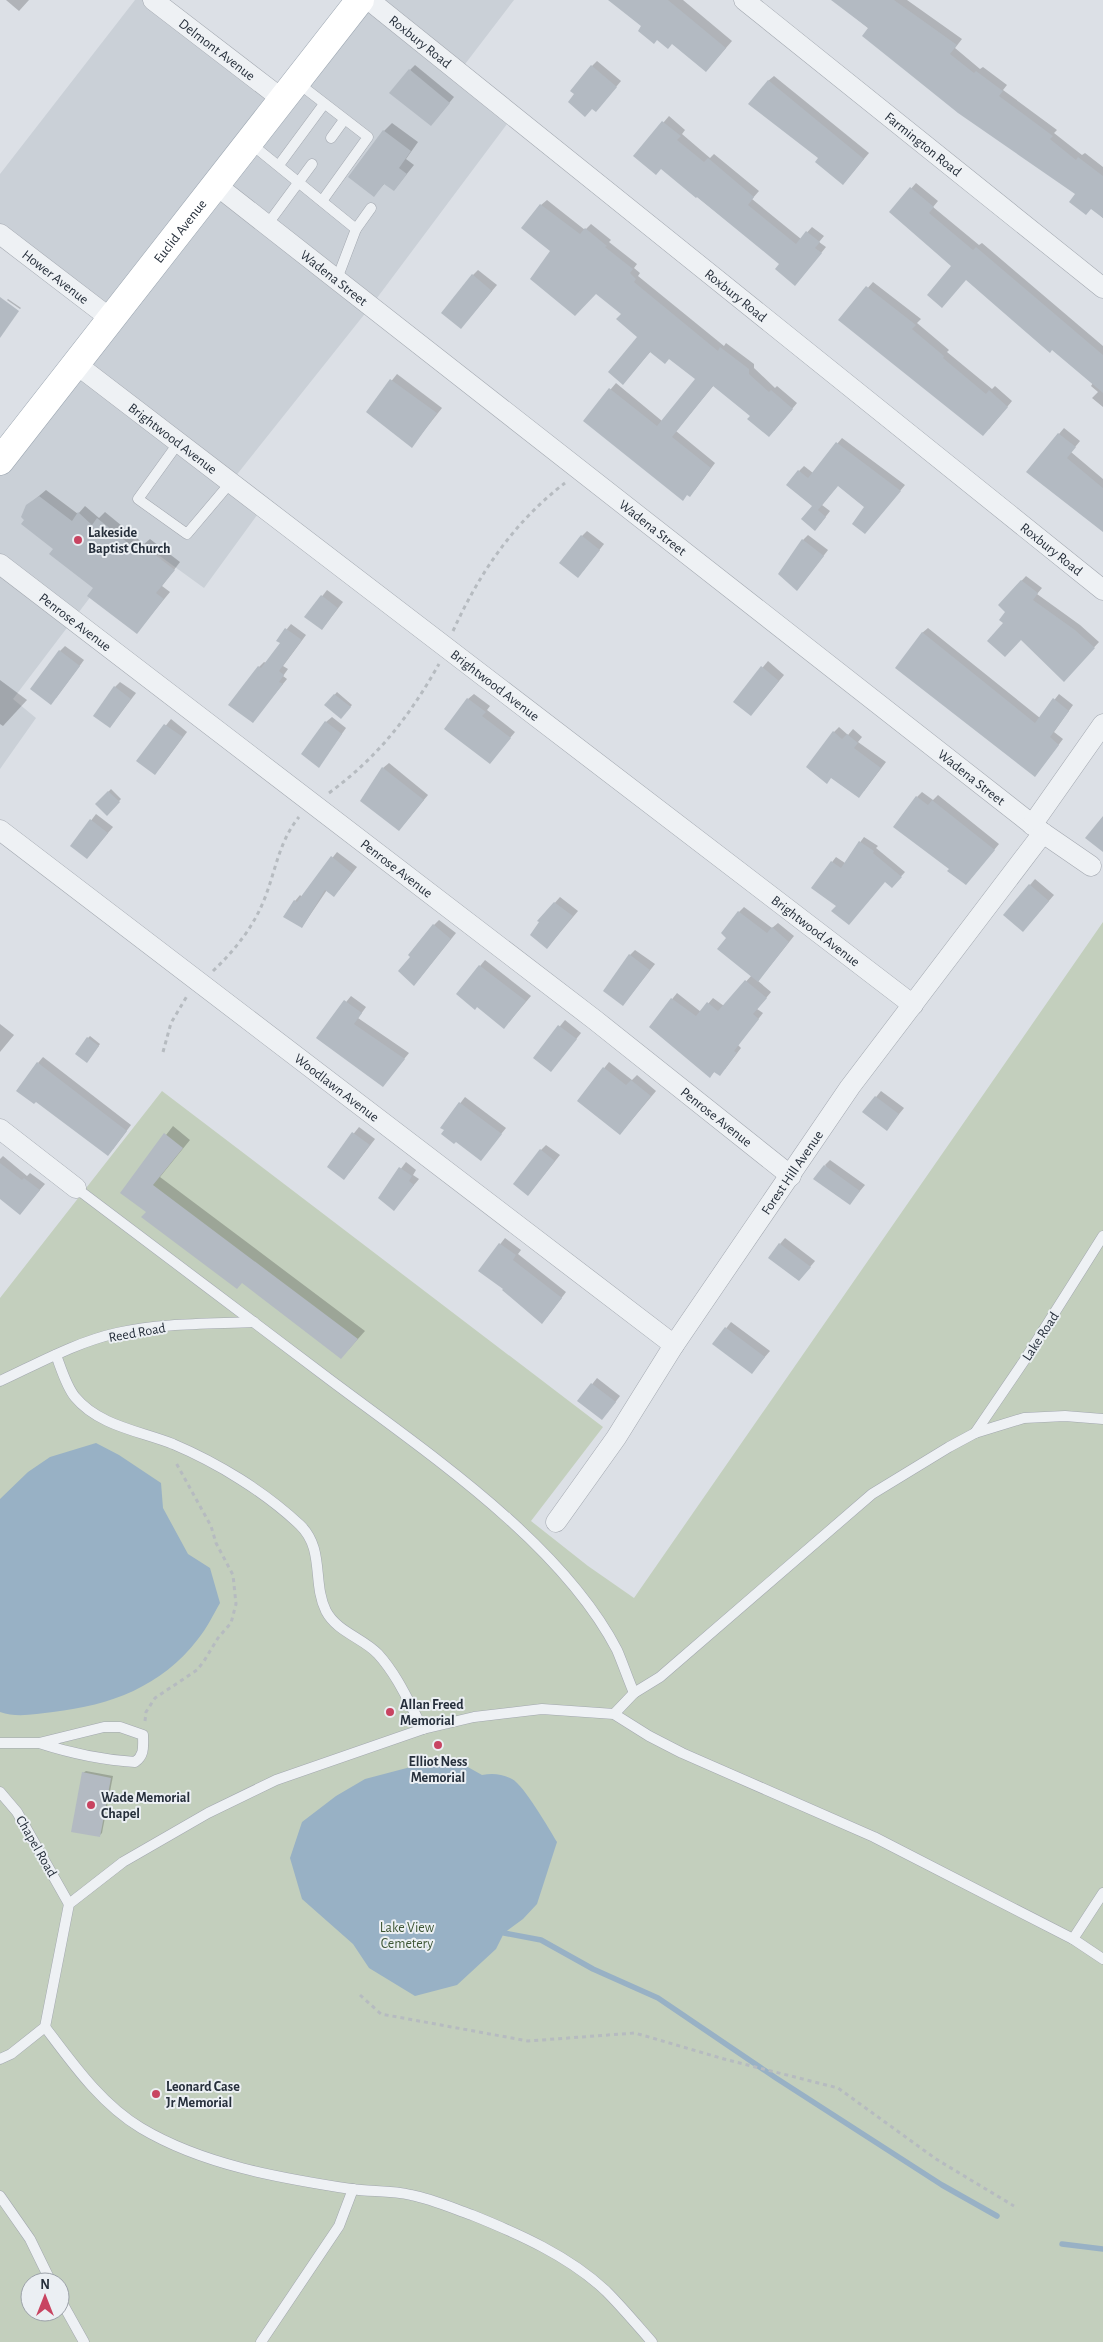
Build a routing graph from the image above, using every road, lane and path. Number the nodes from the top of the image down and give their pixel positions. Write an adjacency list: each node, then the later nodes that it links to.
1 (153, 0): 5 (street, Delmont Avenue)
2 (360, 0): 5 (main road, Euclid Avenue)
3 (369, 0): 28 (street, Roxbury Road)
4 (744, 0): 20 (street, Farmington Road)
5 (289, 90): 6 (lane); 9 (main road, Euclid Avenue)
6 (324, 104): 7 (lane); 11 (lane)
7 (344, 120): 8 (lane); 14 (lane)
8 (331, 138)
9 (249, 142): 11 (lane); 13 (main road, Euclid Avenue)
10 (312, 164): 12 (lane)
11 (279, 165): 12 (lane)
12 (299, 181): 14 (lane); 16 (lane)
13 (216, 185): 16 (street, Wadena Street); 21 (main road, Euclid Avenue)
14 (322, 201): 17 (lane)
15 (371, 208): 17 (lane)
16 (267, 225): 19 (street, Wadena Street)
17 (356, 229): 19 (lane)
18 (0, 234): 21 (street, Hower Avenue)
19 (337, 279): 33 (street, Wadena Street)
20 (1103, 288)
21 (111, 319): 22 (main road, Euclid Avenue)
22 (76, 364): 23 (street, Brightwood Avenue); 24 (main road, Euclid Avenue)
23 (179, 442): 25 (street, Brightwood Avenue); 25 (lane)
24 (0, 460)
25 (231, 482): 29 (street, Brightwood Avenue)
26 (566, 483): 29 (path)
27 (0, 564): 40 (street, Penrose Avenue)
28 (1103, 590)
29 (447, 648): 31 (path); 37 (street, Brightwood Avenue)
30 (1103, 724): 33 (street, Forest Hill Avenue)
31 (327, 794)
32 (301, 815): 36 (path)
33 (1038, 829): 35 (street, Wadena Street); 37 (street, Forest Hill Avenue)
34 (0, 830): 36 (street, Woodlawn Avenue)
35 (1091, 866)
36 (200, 982): 38 (path); 44 (street, Woodlawn Avenue)
37 (914, 1005): 40 (street, Forest Hill Avenue)
38 (163, 1052)
39 (0, 1129): 41 (street)
40 (791, 1176): 44 (street, Forest Hill Avenue)
41 (76, 1188): 43 (lane)
42 (1103, 1236): 48 (lane, Lake Road)
43 (254, 1322): 45 (lane, Reed Road); 51 (lane)
44 (674, 1345): 50 (street, Forest Hill Avenue)
45 (56, 1355): 46 (lane, Reed Road); 49 (lane)
46 (0, 1381)
47 (1103, 1418): 48 (lane)
48 (975, 1433): 51 (lane)
49 (164, 1441): 53 (lane); 54 (path)
50 (556, 1522)
51 (634, 1693): 52 (lane)
52 (614, 1714): 53 (lane); 60 (lane)
53 (423, 1729): 59 (lane)
54 (143, 1735): 56 (lane); 56 (lane)
55 (0, 1743): 56 (lane)
56 (39, 1743)
57 (0, 1792): 59 (lane, Chapel Road)
58 (1103, 1894): 60 (lane)
59 (69, 1904): 63 (lane)
60 (1073, 1938): 61 (lane)
61 (1103, 1959)
62 (360, 1995): 67 (path)
63 (45, 2027): 64 (lane); 65 (lane)
64 (0, 2059)
65 (353, 2189): 71 (lane); 72 (lane)
66 (0, 2196): 68 (lane)
67 (1014, 2206)
68 (46, 2272)
69 (70, 2317): 70 (lane)
70 (84, 2342)
71 (261, 2342)
72 (652, 2342)

